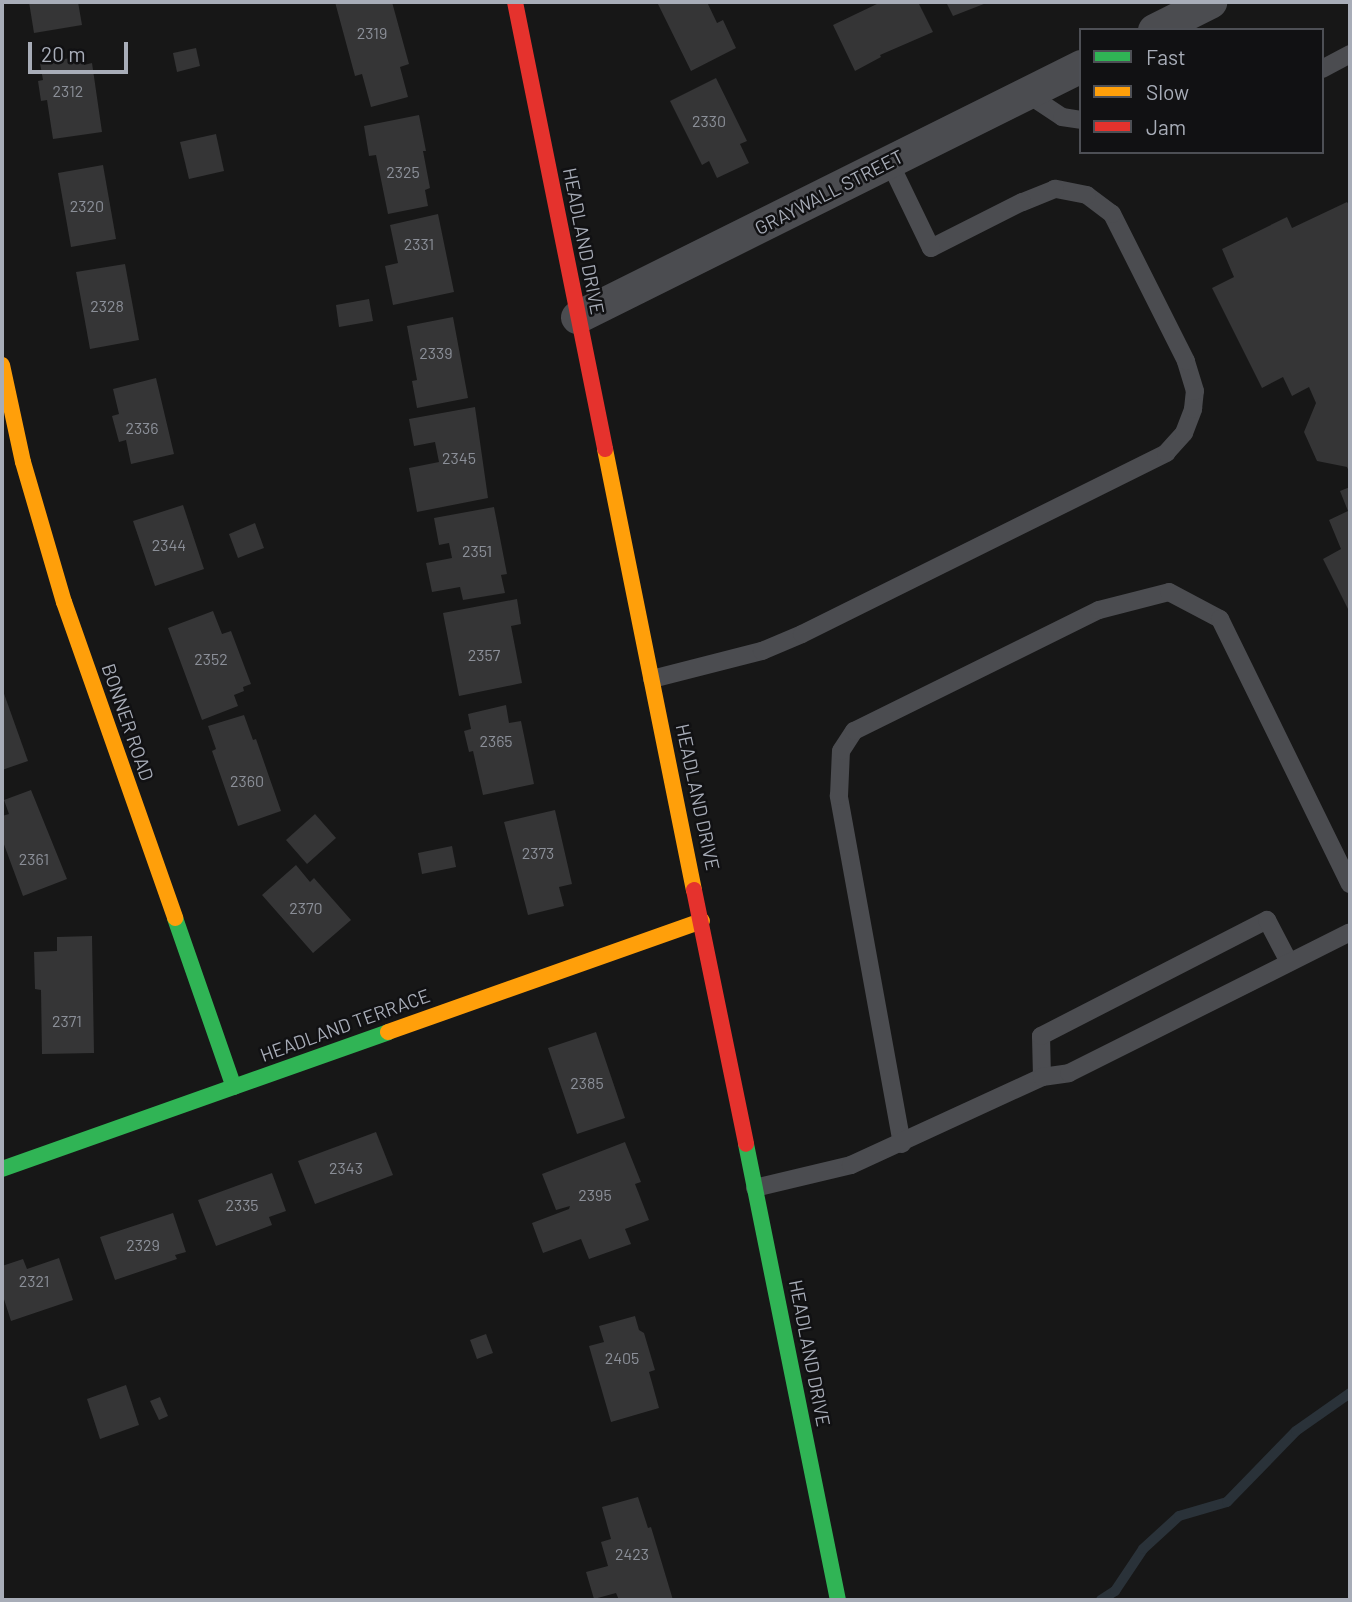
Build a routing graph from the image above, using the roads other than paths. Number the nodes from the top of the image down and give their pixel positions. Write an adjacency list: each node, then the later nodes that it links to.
1 (516, 2): 10 (main road, HEADLAND DRIVE)
2 (1210, 2): 3 (street)
3 (1158, 28)
4 (1350, 54): 6 (lane)
5 (1079, 67): 7 (street, GRAYWALL STREET)
6 (1324, 68)
7 (1026, 93): 8 (lane); 9 (street, GRAYWALL STREET)
8 (1079, 120)
9 (889, 162): 10 (street, GRAYWALL STREET); 12 (lane)
10 (577, 317): 12 (main road, HEADLAND DRIVE)
11 (2, 365): 18 (main road, BONNER ROAD)
12 (652, 679): 14 (main road, HEADLAND DRIVE)
13 (1350, 884): 19 (lane)
14 (702, 921): 18 (main road, HEADLAND TERRACE); 21 (main road, HEADLAND DRIVE)
15 (1350, 932): 16 (lane)
16 (1289, 962): 17 (lane); 17 (lane)
17 (1042, 1077): 19 (lane)
18 (234, 1087): 20 (main road, HEADLAND TERRACE)
19 (902, 1144): 21 (lane)
20 (2, 1169)
21 (755, 1188): 22 (main road, HEADLAND DRIVE)
22 (838, 1600)

